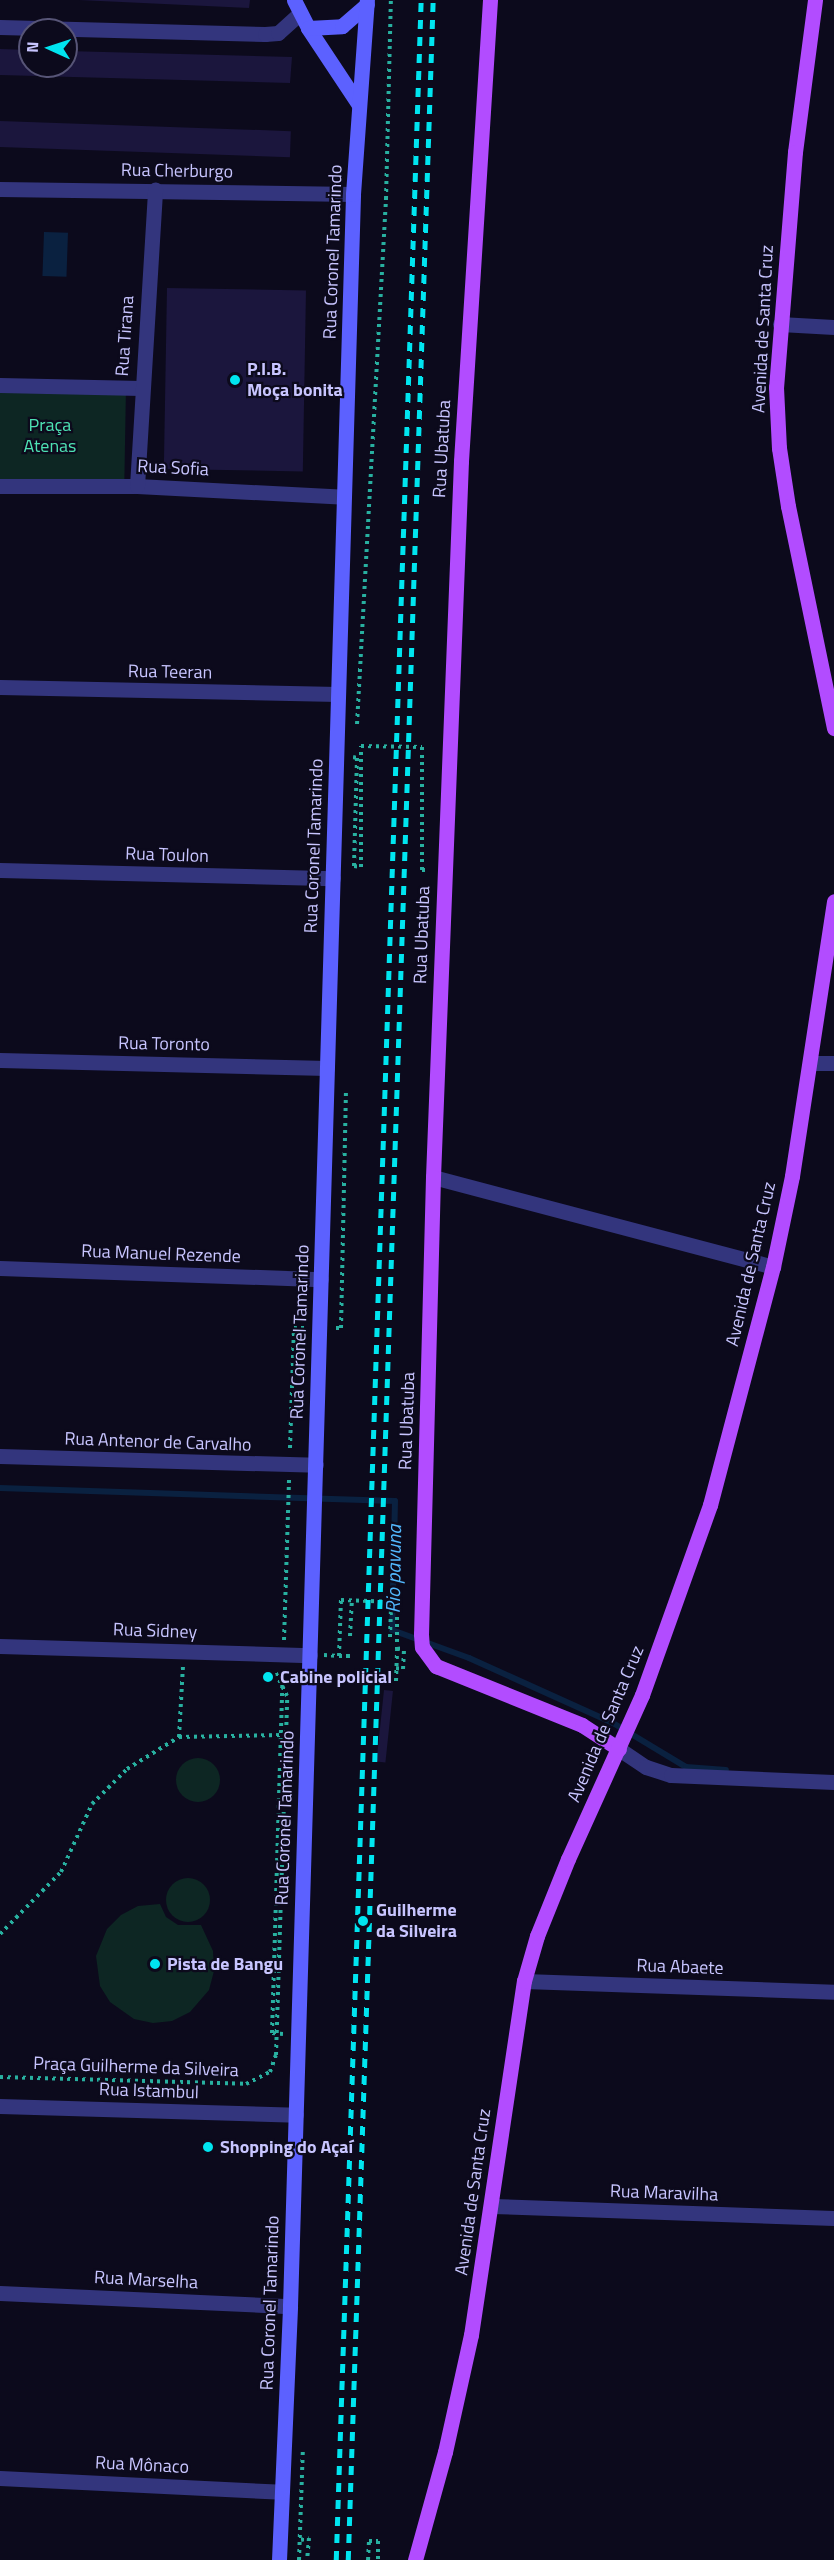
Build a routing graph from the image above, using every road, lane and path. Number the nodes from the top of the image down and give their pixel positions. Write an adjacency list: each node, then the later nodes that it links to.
1 (490, 0): 30 (main road, Rua Ubatuba)
2 (815, 0): 11 (main road, Avenida de Santa Cruz)
3 (367, 2): 6 (main road); 7 (main road, Rua Coronel Tamarindo)
4 (297, 7): 5 (street); 6 (main road)
5 (0, 27)
6 (308, 28): 7 (main road)
7 (359, 105): 10 (main road, Rua Coronel Tamarindo)
8 (0, 189): 9 (street, Rua Cherburgo)
9 (155, 190): 10 (street, Rua Cherburgo); 14 (street, Rua Tirana)
10 (353, 194): 17 (main road, Rua Coronel Tamarindo)
11 (780, 324): 12 (street); 20 (main road, Avenida de Santa Cruz)
12 (834, 327)
13 (0, 385): 14 (street)
14 (141, 388): 16 (street, Rua Tirana)
15 (0, 486): 16 (street, Rua Sofia)
16 (137, 486): 17 (street, Rua Sofia)
17 (344, 497): 19 (main road, Rua Coronel Tamarindo)
18 (0, 687): 19 (street, Rua Teeran)
19 (338, 694): 21 (main road, Rua Coronel Tamarindo)
20 (834, 728)
21 (337, 756): 22 (path); 24 (main road, Rua Coronel Tamarindo)
22 (431, 860)
23 (0, 870): 24 (street, Rua Toulon)
24 (333, 878): 29 (main road, Rua Coronel Tamarindo)
25 (834, 901): 27 (main road, Avenida de Santa Cruz)
26 (0, 1060): 29 (street, Rua Toronto)
27 (812, 1063): 28 (street); 31 (main road, Avenida de Santa Cruz)
28 (834, 1064)
29 (327, 1068): 33 (main road, Rua Coronel Tamarindo)
30 (433, 1177): 31 (street); 54 (main road, Rua Ubatuba)
31 (773, 1267): 54 (main road, Avenida de Santa Cruz)
32 (0, 1268): 33 (street, Rua Manuel Rezende)
33 (321, 1279): 35 (main road, Rua Coronel Tamarindo)
34 (0, 1456): 35 (street, Rua Antenor de Carvalho)
35 (316, 1466): 43 (main road, Rua Coronel Tamarindo)
36 (352, 1600): 37 (path); 38 (path); 44 (path)
37 (391, 1602): 39 (path); 42 (path)
38 (350, 1636)
39 (390, 1637)
40 (0, 1646): 43 (street, Rua Sidney)
41 (404, 1648): 42 (path)
42 (397, 1649): 50 (path)
43 (310, 1655): 44 (path); 51 (main road, Rua Coronel Tamarindo)
44 (339, 1656): 45 (path)
45 (350, 1656)
46 (172, 1663): 47 (path)
47 (183, 1663): 48 (path); 53 (path)
48 (194, 1663)
49 (267, 1667): 52 (path, Praça Guilherme da Silveira)
50 (389, 1681)
51 (307, 1734): 52 (path); 61 (main road, Rua Coronel Tamarindo)
52 (286, 1735): 53 (path); 59 (path, Praça Guilherme da Silveira)
53 (179, 1737): 56 (path)
54 (619, 1749): 55 (street); 57 (main road, Avenida de Santa Cruz)
55 (834, 1782)
56 (0, 1934)
57 (524, 1981): 58 (street, Rua Abaete); 62 (main road, Avenida de Santa Cruz)
58 (834, 1992)
59 (0, 2077)
60 (0, 2106): 61 (street, Rua Istambul)
61 (296, 2115): 65 (main road, Rua Coronel Tamarindo)
62 (492, 2206): 63 (street, Rua Maravilha); 73 (main road, Avenida de Santa Cruz)
63 (834, 2218)
64 (0, 2293): 65 (street, Rua Marselha)
65 (290, 2306): 67 (main road, Rua Coronel Tamarindo)
66 (0, 2478): 67 (street, Rua Mônaco)
67 (282, 2492): 68 (main road, Rua Coronel Tamarindo)
68 (279, 2560)
69 (301, 2560): 70 (path)
70 (308, 2560)
71 (368, 2560): 72 (path)
72 (378, 2560)
73 (415, 2560)

